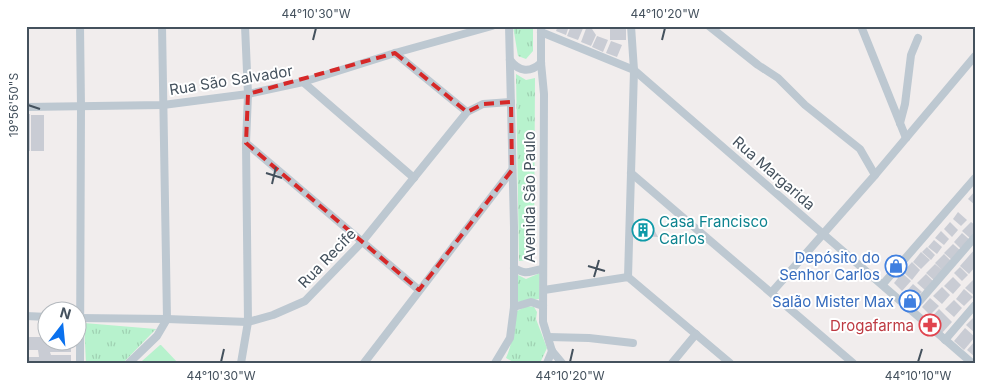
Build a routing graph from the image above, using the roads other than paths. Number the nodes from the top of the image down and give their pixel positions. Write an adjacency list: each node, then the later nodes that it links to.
1 (80, 26): 21 (street)
2 (162, 26): 19 (street)
3 (244, 26): 17 (street)
4 (492, 26): 11 (street, Rua São Salvador)
5 (509, 26): 13 (street, Avenida São Paulo)
6 (631, 26): 15 (street)
7 (708, 26): 28 (street)
8 (861, 26): 23 (street)
9 (541, 29): 14 (street, Avenida São Paulo); 15 (street, Rua Margarida)
10 (918, 38): 23 (street)
11 (394, 53): 16 (street, Rua São Salvador); 22 (street)
12 (975, 56): 24 (street)
13 (510, 60): 14 (street); 18 (street, Avenida São Paulo)
14 (541, 63): 35 (street, Avenida São Paulo)
15 (634, 70): 27 (street); 31 (street, Rua Margarida)
16 (304, 82): 17 (street, Rua São Salvador); 29 (street)
17 (248, 94): 19 (street, Rua São Salvador); 25 (street)
18 (511, 102): 22 (street); 26 (street, Avenida São Paulo)
19 (163, 105): 21 (street, Rua São Salvador); 47 (street)
20 (26, 107): 21 (street, Rua São Salvador)
21 (81, 107): 41 (street)
22 (467, 112): 29 (street, Rua Recife)
23 (900, 123): 24 (street)
24 (906, 138): 28 (street)
25 (246, 143): 33 (street); 48 (street)
26 (512, 170): 34 (street, Avenida São Paulo); 38 (street)
27 (631, 173): 36 (street); 40 (street)
28 (875, 175): 31 (street)
29 (414, 178): 33 (street, Rua Recife)
30 (975, 178): 37 (street)
31 (823, 233): 37 (street, Rua Margarida); 40 (street)
32 (975, 237): 45 (street)
33 (362, 242): 38 (street); 48 (street, Rua Recife)
34 (514, 268): 35 (street); 44 (street, Avenida São Paulo)
35 (542, 269): 39 (street, Avenida São Paulo)
36 (628, 276): 39 (street); 49 (street)
37 (883, 284): 45 (street, Rua Margarida)
38 (419, 290): 57 (street)
39 (544, 290): 43 (street, Avenida São Paulo)
40 (772, 292): 63 (street)
41 (79, 302)
42 (975, 305): 51 (street)
43 (543, 306): 44 (street); 50 (street, Avenida São Paulo)
44 (514, 307): 58 (street, Avenida São Paulo)
45 (912, 310): 51 (street, Rua Margarida)
46 (88, 318): 47 (street, Rua Recife)
47 (167, 319): 48 (street, Rua Recife); 55 (street)
48 (248, 322): 56 (street)
49 (696, 334): 61 (street); 62 (street)
50 (548, 337): 52 (street); 53 (street, Avenida São Paulo)
51 (945, 340): 54 (street, Rua Margarida)
52 (633, 343)
53 (552, 351): 59 (street); 60 (street, Avenida São Paulo)
54 (973, 362)
55 (130, 363)
56 (241, 363)
57 (364, 363)
58 (495, 363)
59 (547, 363)
60 (562, 363)
61 (672, 363)
62 (730, 363)
63 (853, 363)

